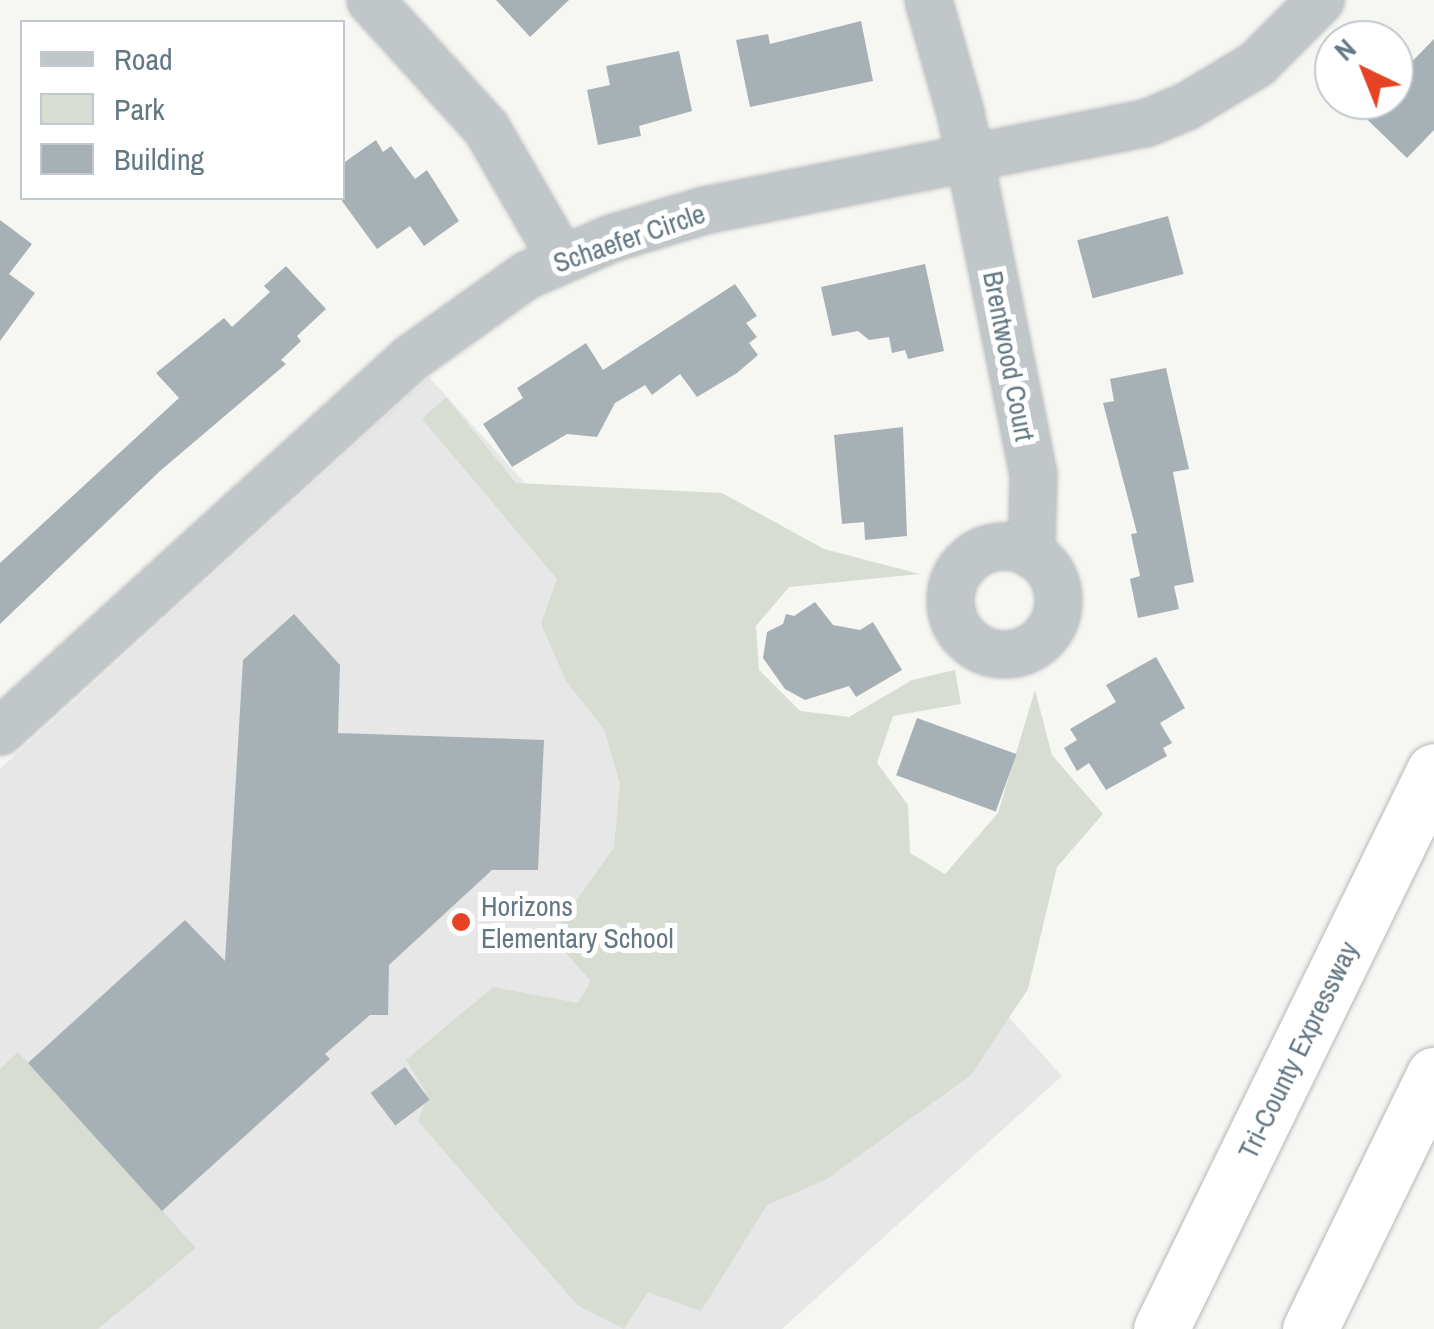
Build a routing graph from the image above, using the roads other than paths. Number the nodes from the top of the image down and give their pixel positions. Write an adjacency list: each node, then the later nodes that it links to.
1 (370, 0): 5 (street)
2 (928, 0): 4 (street, Brentwood Court)
3 (1320, 0): 4 (street, Schaefer Circle)
4 (970, 159): 5 (street, Schaefer Circle); 6 (street, Brentwood Court)
5 (561, 258): 7 (street, Schaefer Circle)
6 (1031, 554)
7 (0, 731)
8 (1434, 772): 10 (highway, Tri-County Expressway)
9 (1434, 1075): 11 (highway)
10 (1161, 1329)
11 (1310, 1329)

